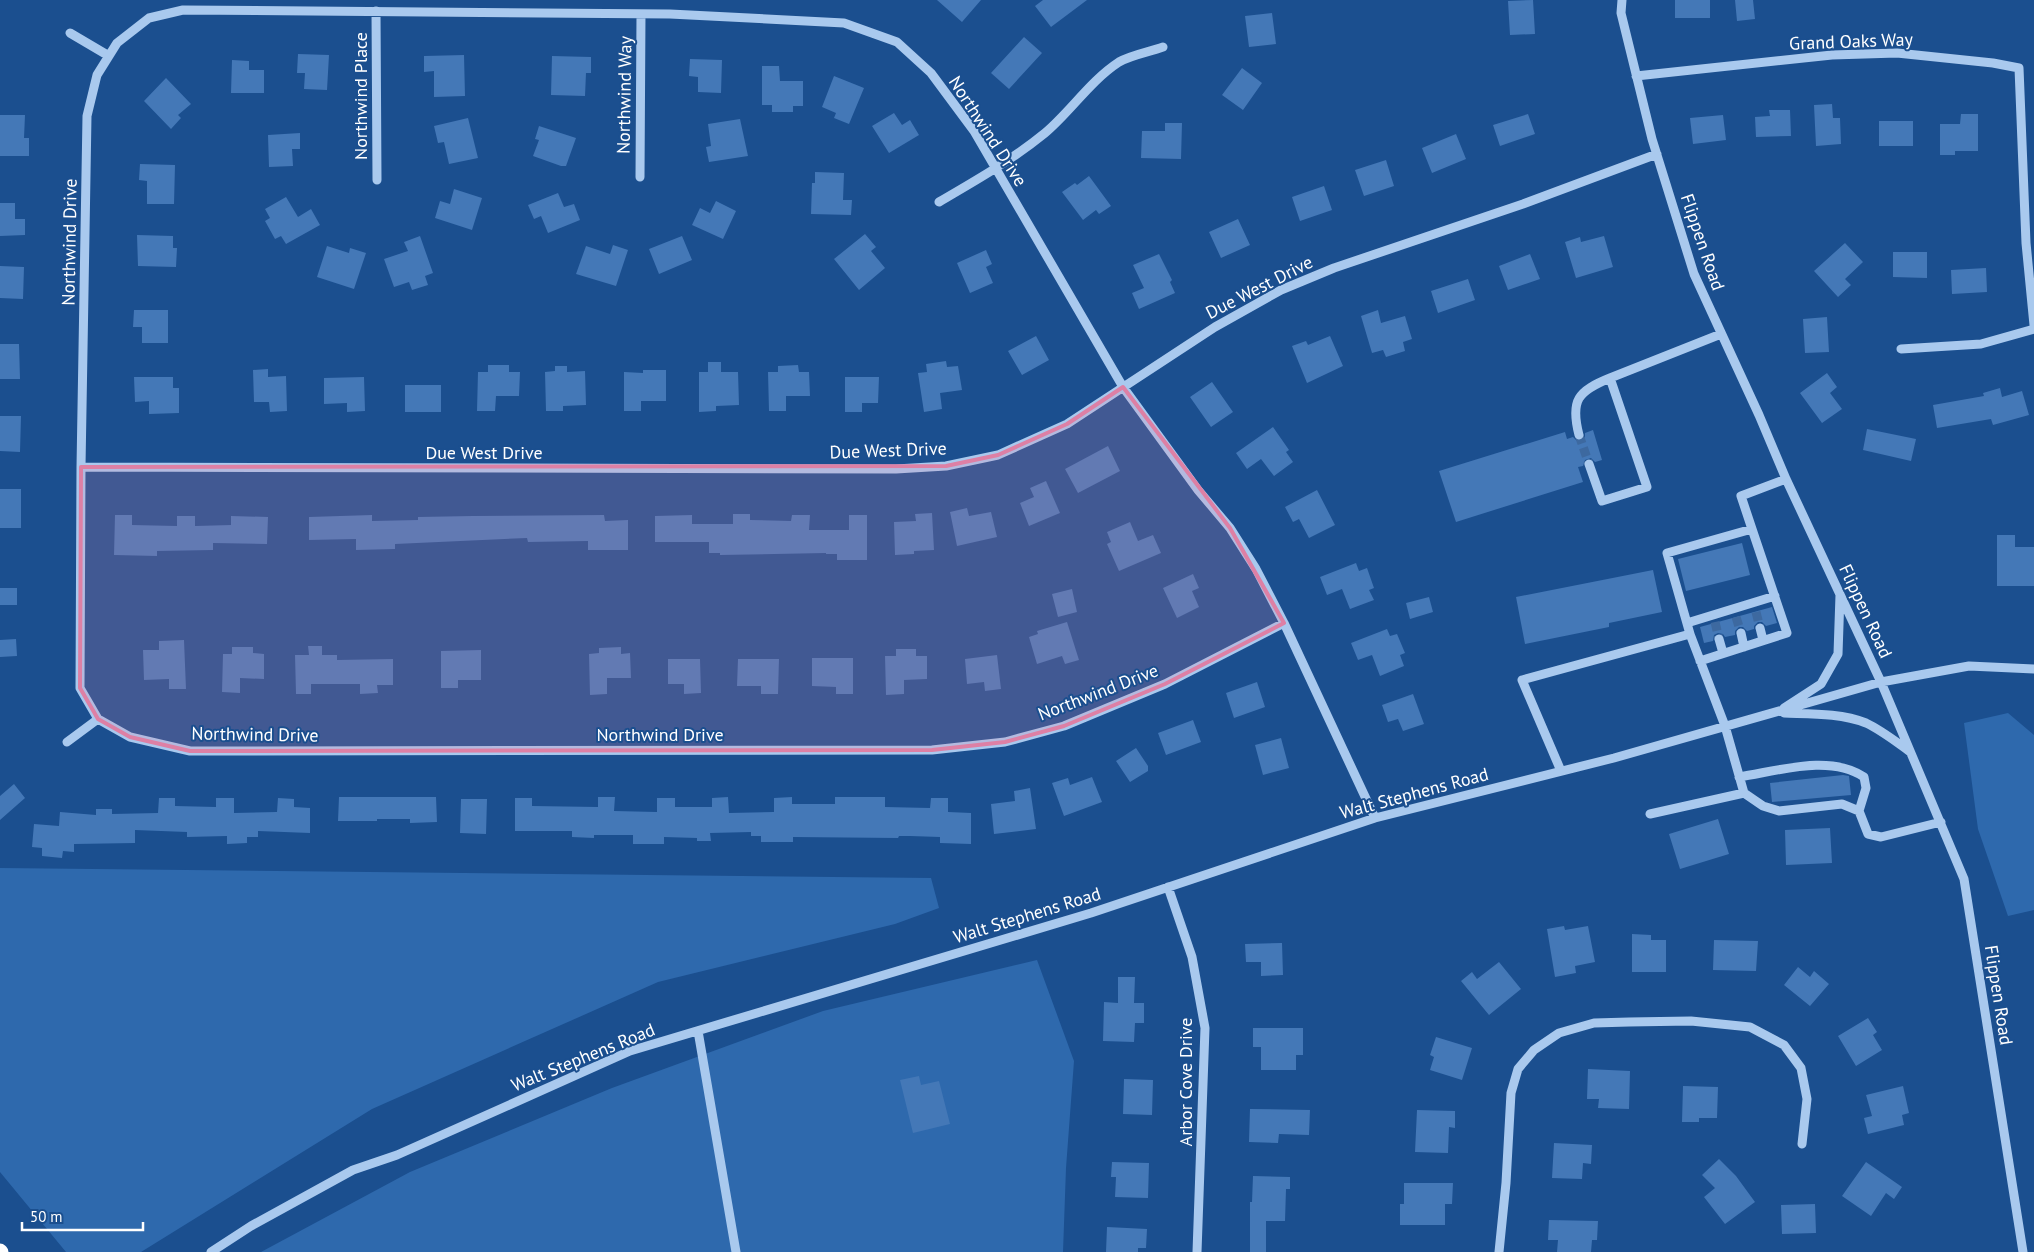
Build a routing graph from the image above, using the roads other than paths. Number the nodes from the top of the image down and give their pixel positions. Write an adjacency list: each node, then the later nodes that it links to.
1 (1622, 0): 7 (street, Flippen Road)
2 (376, 12): 3 (street, Northwind Drive); 6 (street, Northwind Drive); 11 (street, Northwind Place)
3 (641, 14): 9 (street, Northwind Drive); 10 (street, Northwind Way)
4 (70, 33): 6 (street)
5 (1163, 47): 9 (street)
6 (109, 56): 20 (street, Northwind Drive)
7 (1636, 76): 8 (street, Flippen Road); 13 (street, Grand Oaks Way)
8 (1656, 154): 14 (street, Flippen Road); 17 (street, Due West Drive)
9 (996, 169): 12 (street); 17 (street, Northwind Drive)
10 (640, 177)
11 (377, 180)
12 (939, 202)
13 (2034, 327): 15 (street)
14 (1721, 334): 16 (street); 21 (street, Flippen Road)
15 (1901, 349)
16 (1610, 378): 18 (street); 19 (street)
17 (1123, 387): 20 (street, Due West Drive); 25 (street, Northwind Drive)
18 (1579, 435)
19 (1589, 464)
20 (81, 467): 38 (street, Northwind Drive)
21 (1786, 479): 22 (street); 23 (street, Flippen Road)
22 (1752, 529): 24 (street); 26 (street)
23 (1840, 591): 36 (street, Flippen Road); 37 (street)
24 (1774, 596): 26 (street); 31 (street)
25 (1284, 623): 38 (street, Northwind Drive); 47 (street, Northwind Drive)
26 (1687, 624): 29 (street)
27 (1760, 628): 31 (street)
28 (1740, 633): 32 (street)
29 (1690, 634): 34 (street); 42 (street)
30 (1719, 639): 33 (street)
31 (1763, 640): 32 (street)
32 (1744, 647): 33 (street)
33 (1723, 654): 34 (street)
34 (1700, 661): 39 (street)
35 (2034, 670): 36 (street, Walt Stephens Road)
36 (1881, 682): 37 (street, Walt Stephens Road); 41 (street, Flippen Road)
37 (1776, 713): 39 (street, Walt Stephens Road); 41 (street)
38 (98, 719): 40 (street)
39 (1725, 726): 42 (street, Walt Stephens Road); 43 (street)
40 (67, 742)
41 (1909, 752): 48 (street, Flippen Road)
42 (1562, 771): 47 (street, Walt Stephens Road)
43 (1739, 777): 44 (street); 45 (street)
44 (1744, 793): 45 (street); 46 (street)
45 (1859, 811): 48 (street)
46 (1650, 814)
47 (1375, 818): 49 (street, Walt Stephens Road)
48 (1941, 822): 56 (street, Flippen Road)
49 (1168, 887): 50 (street, Walt Stephens Road); 54 (street, Arbor Cove Drive)
50 (698, 1030): 52 (street, Walt Stephens Road); 53 (street)
51 (1802, 1144): 55 (street)
52 (211, 1252)
53 (736, 1252)
54 (1197, 1252)
55 (1499, 1252)
56 (2023, 1252)

